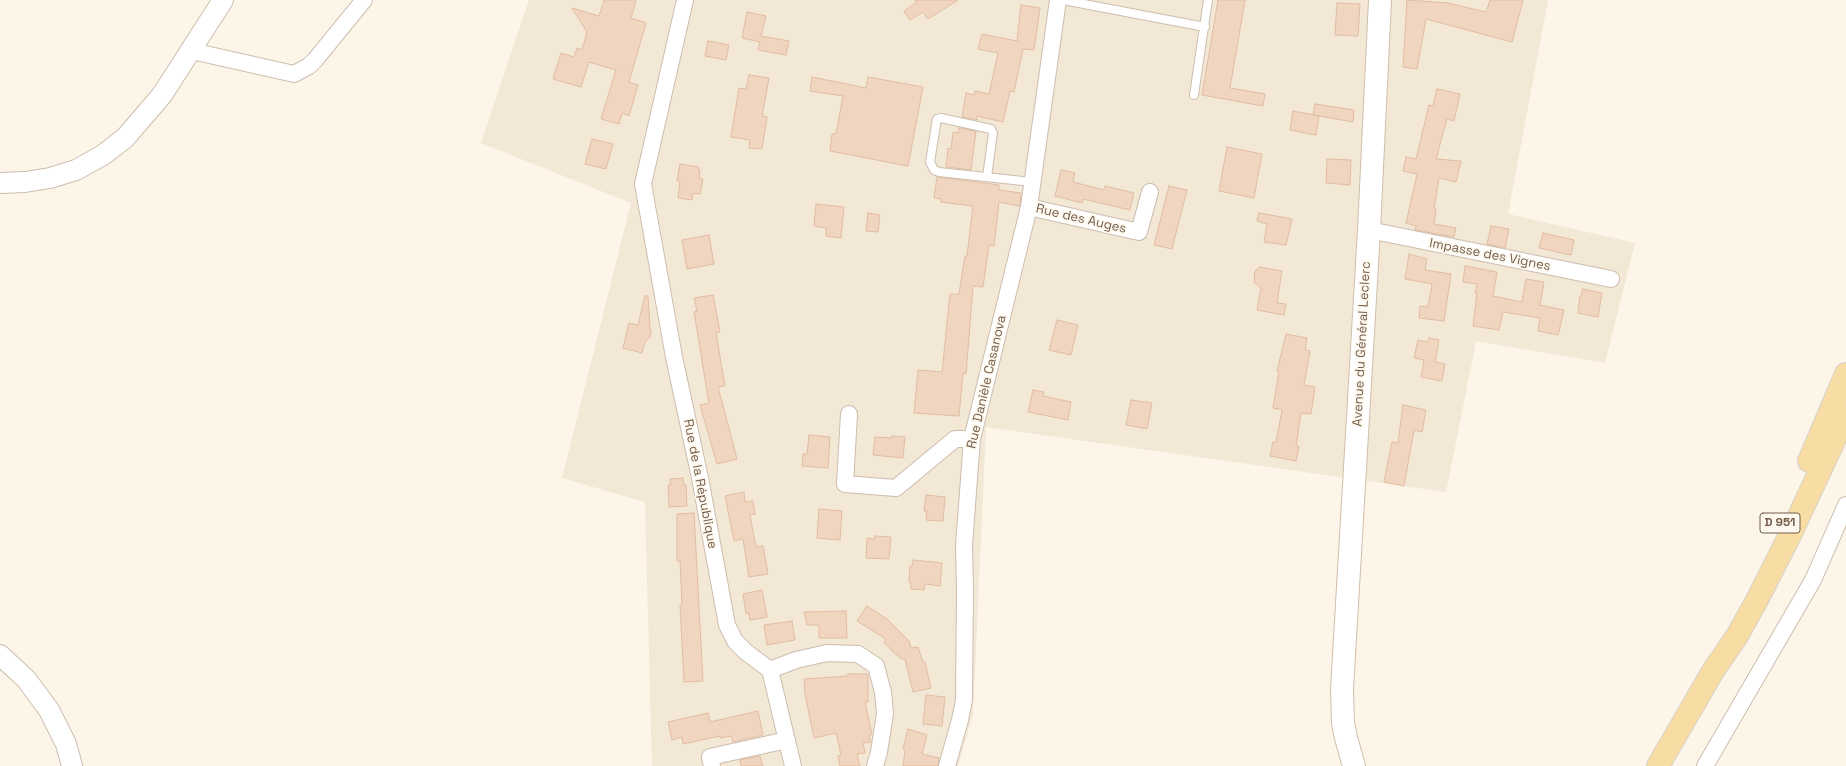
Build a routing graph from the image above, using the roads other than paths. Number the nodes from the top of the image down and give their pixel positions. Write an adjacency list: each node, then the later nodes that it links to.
1 (223, 0): 9 (street)
2 (364, 0): 9 (street)
3 (685, 0): 24 (street, Rue de la République)
4 (1058, 0): 12 (street, Rue Danièle Casanova)
5 (1063, 0): 8 (lane)
6 (1208, 0): 8 (lane)
7 (1380, 0): 16 (main road, Avenue du Général Leclerc)
8 (1205, 27): 10 (lane)
9 (192, 51): 13 (street)
10 (1194, 94)
11 (987, 177): 11 (lane); 12 (lane)
12 (1032, 182): 15 (street, Rue Danièle Casanova)
13 (0, 183)
14 (1150, 192): 15 (street, Rue des Auges)
15 (1029, 207): 21 (street, Rue Danièle Casanova)
16 (1369, 230): 17 (street, Impasse des Vignes); 32 (main road, Avenue du Général Leclerc)
17 (1611, 279)
18 (1846, 374): 25 (main road, D 951)
19 (849, 414): 21 (street)
20 (1846, 416): 25 (main road, D 951)
21 (972, 438): 31 (street, Rue Danièle Casanova)
22 (1846, 505): 34 (street)
23 (0, 654): 27 (street)
24 (770, 670): 26 (street); 30 (street)
25 (1713, 671): 33 (main road, D 951)
26 (787, 740): 28 (street); 29 (street)
27 (72, 766)
28 (712, 766)
29 (793, 766)
30 (875, 766)
31 (947, 766)
32 (1354, 766)
33 (1658, 766)
34 (1705, 766)

